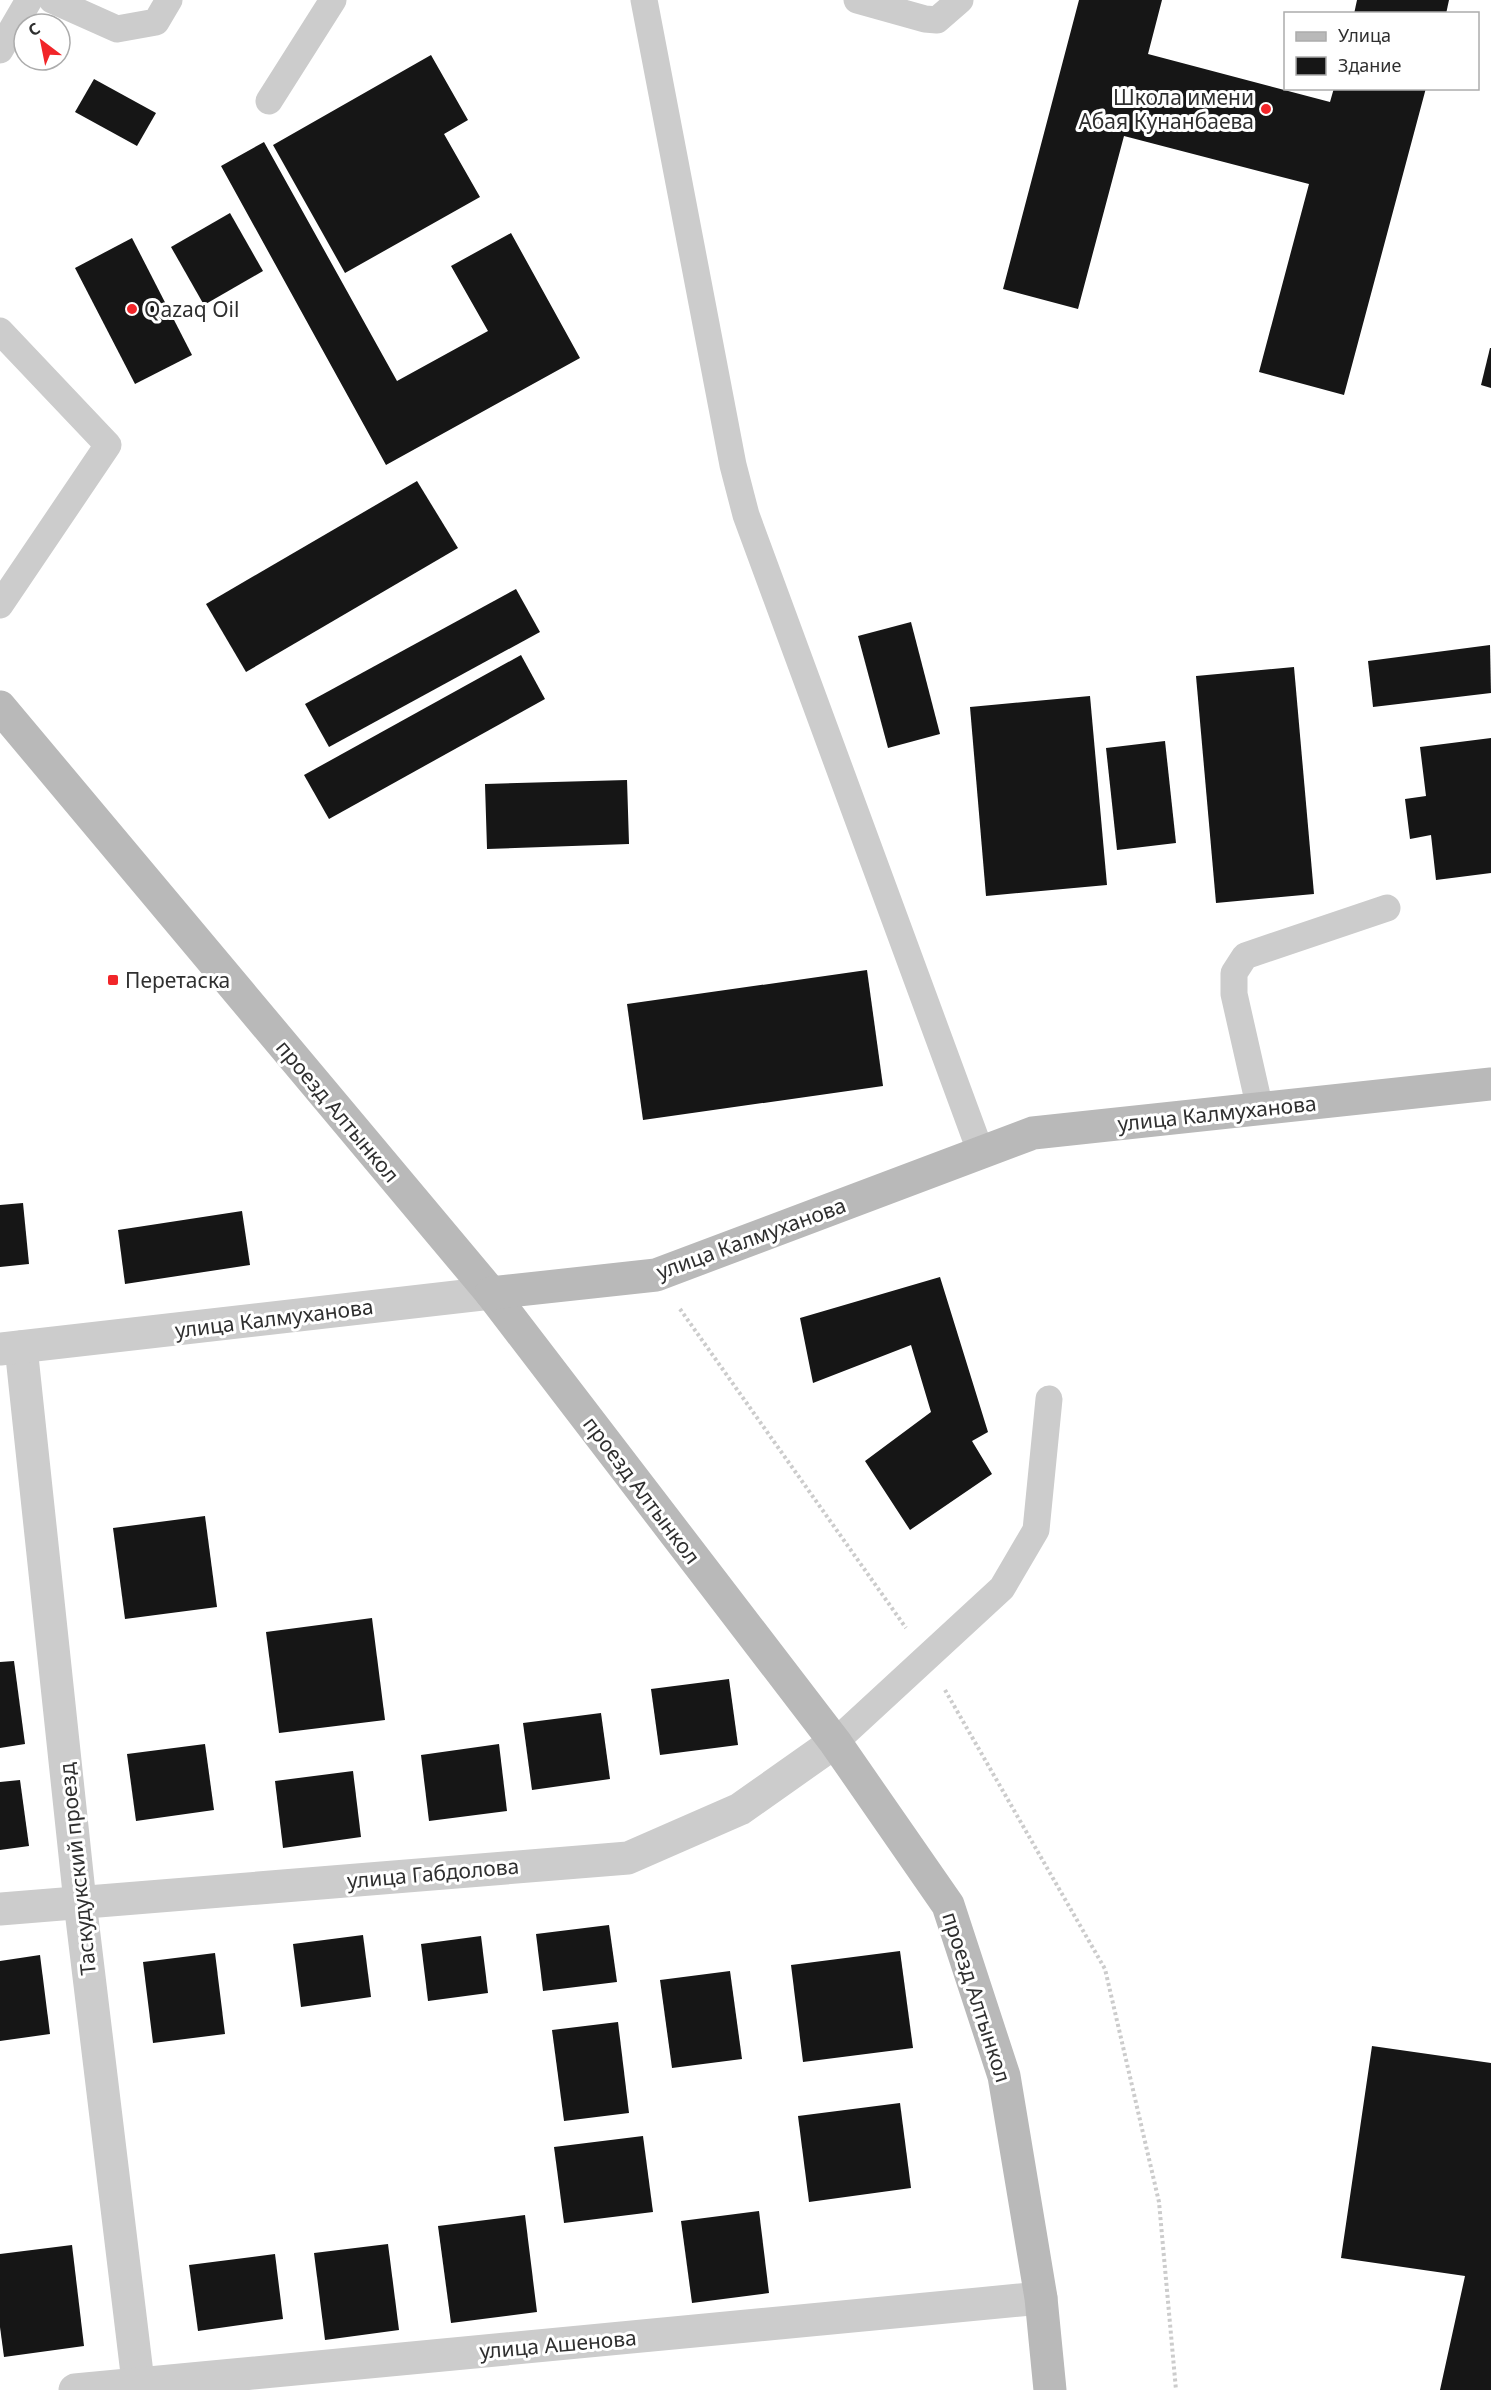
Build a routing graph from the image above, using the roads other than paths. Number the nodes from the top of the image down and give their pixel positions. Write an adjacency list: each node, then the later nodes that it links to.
1 (29, 0): 8 (lane)
2 (52, 0): 3 (lane)
3 (170, 0)
4 (333, 0): 9 (lane)
5 (644, 0): 16 (lane)
6 (857, 0): 7 (lane)
7 (960, 0)
8 (0, 50)
9 (268, 101)
10 (0, 331): 11 (lane)
11 (0, 604)
12 (0, 707): 17 (main road, проезд Алтынкол)
13 (1387, 908): 15 (lane)
14 (1491, 1084): 15 (main road, улица Калмуханова)
15 (1260, 1109): 16 (main road, улица Калмуханова)
16 (981, 1153): 17 (main road, улица Калмуханова)
17 (491, 1293): 18 (street, улица Калмуханова); 20 (main road, проезд Алтынкол)
18 (10, 1348): 21 (street, Таскудукский проезд)
19 (1049, 1399): 20 (lane)
20 (835, 1742): 21 (street, улица Габдолова); 23 (main road, проезд Алтынкол)
21 (80, 1902): 22 (street, улица Габдолова); 24 (street, Таскудукский проезд)
22 (0, 1909)
23 (1041, 2298): 24 (street, улица Ашенова); 26 (main road, проезд Алтынкол)
24 (139, 2387): 25 (street, улица Ашенова)
25 (75, 2390)
26 (1050, 2390)

